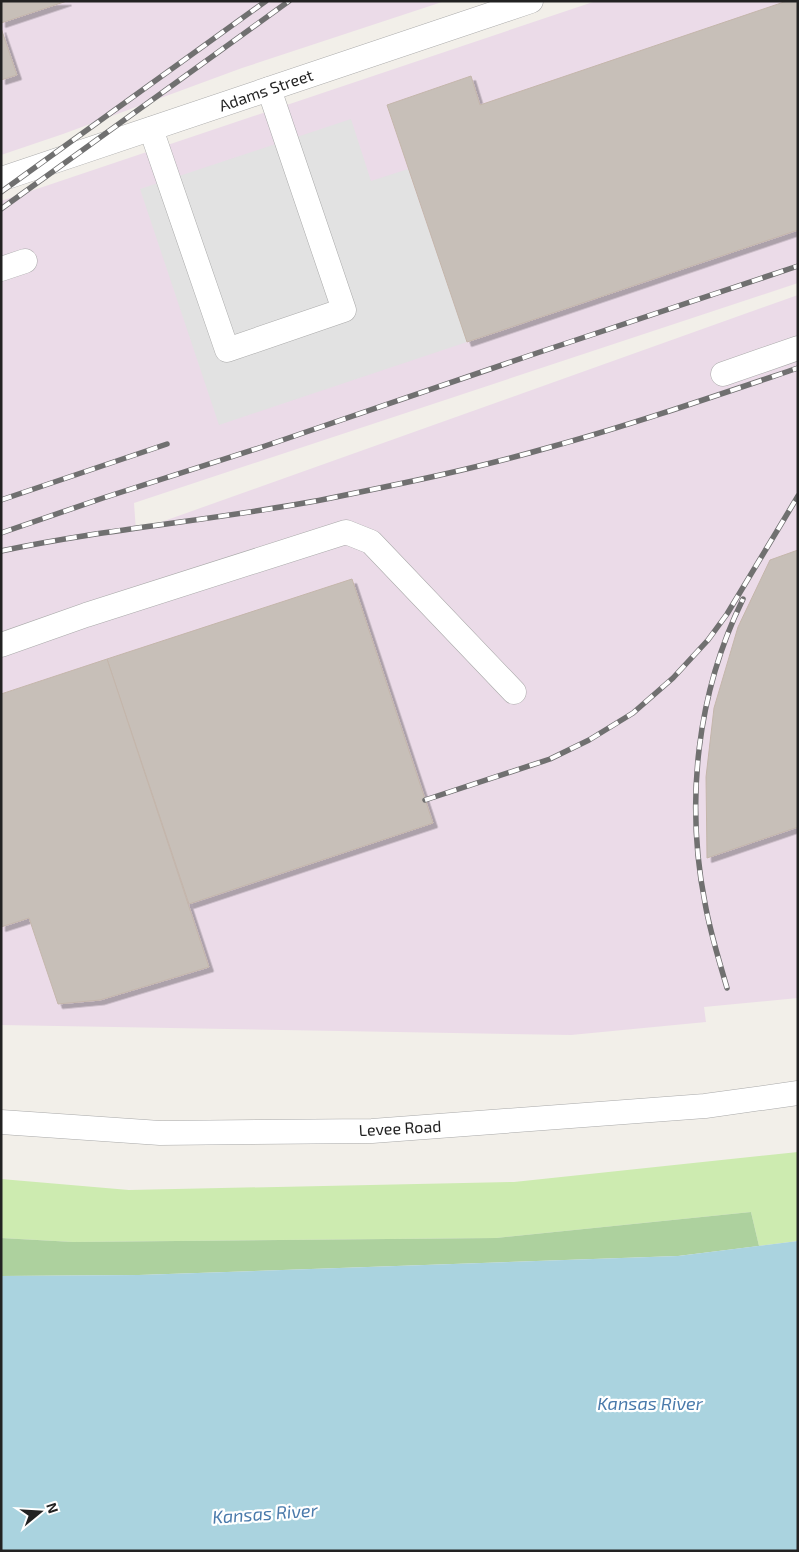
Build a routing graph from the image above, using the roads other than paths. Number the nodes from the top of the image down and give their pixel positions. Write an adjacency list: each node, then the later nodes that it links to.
1 (531, 1): 2 (street, Adams Street)
2 (269, 89): 3 (street, Adams Street); 3 (street)
3 (151, 129): 4 (street, Adams Street)
4 (1, 179)
5 (25, 261): 6 (street)
6 (1, 269)
7 (798, 348): 8 (street)
8 (723, 374)
9 (1, 645): 10 (street)
10 (514, 692)
11 (798, 1093): 12 (street, Levee Road)
12 (1, 1122)

